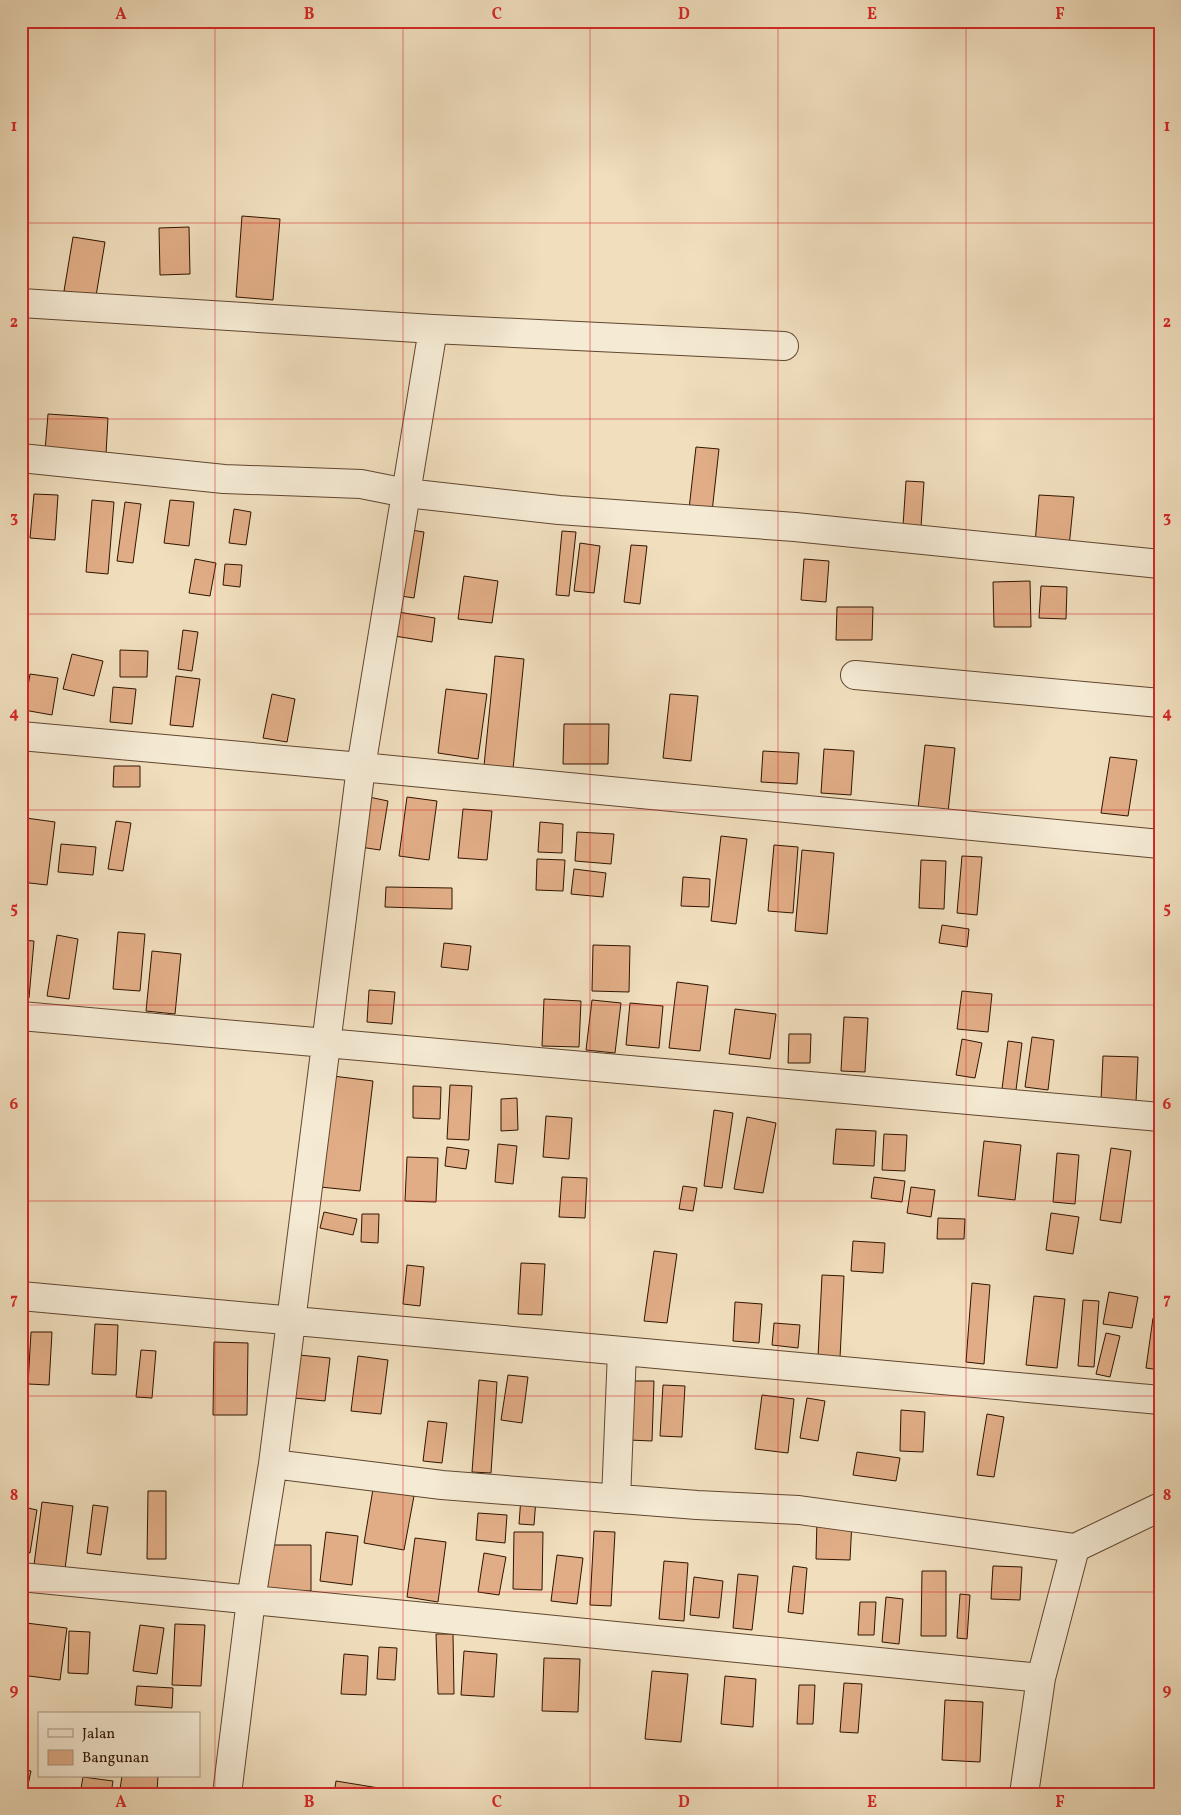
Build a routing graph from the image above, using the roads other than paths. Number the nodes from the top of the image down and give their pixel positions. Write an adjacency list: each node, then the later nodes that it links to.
1 (21, 303): 2 (street)
2 (433, 329): 3 (street); 5 (street)
3 (784, 346)
4 (21, 458): 5 (street)
5 (406, 493): 6 (street); 10 (street)
6 (1160, 564)
7 (856, 675): 8 (street)
8 (1160, 703)
9 (21, 736): 10 (street)
10 (361, 767): 11 (street); 13 (street)
11 (1160, 844)
12 (21, 1016): 13 (street)
13 (327, 1042): 14 (street); 16 (street)
14 (1160, 1118)
15 (21, 1296): 16 (street)
16 (290, 1320): 17 (street); 19 (street)
17 (622, 1351): 18 (street); 20 (street)
18 (1160, 1400)
19 (273, 1464): 20 (street); 24 (street)
20 (616, 1499): 22 (street)
21 (1160, 1507): 22 (street)
22 (1075, 1548): 25 (street)
23 (21, 1577): 24 (street)
24 (251, 1600): 25 (street); 26 (street)
25 (1041, 1678): 27 (street)
26 (227, 1794)
27 (1024, 1794)

